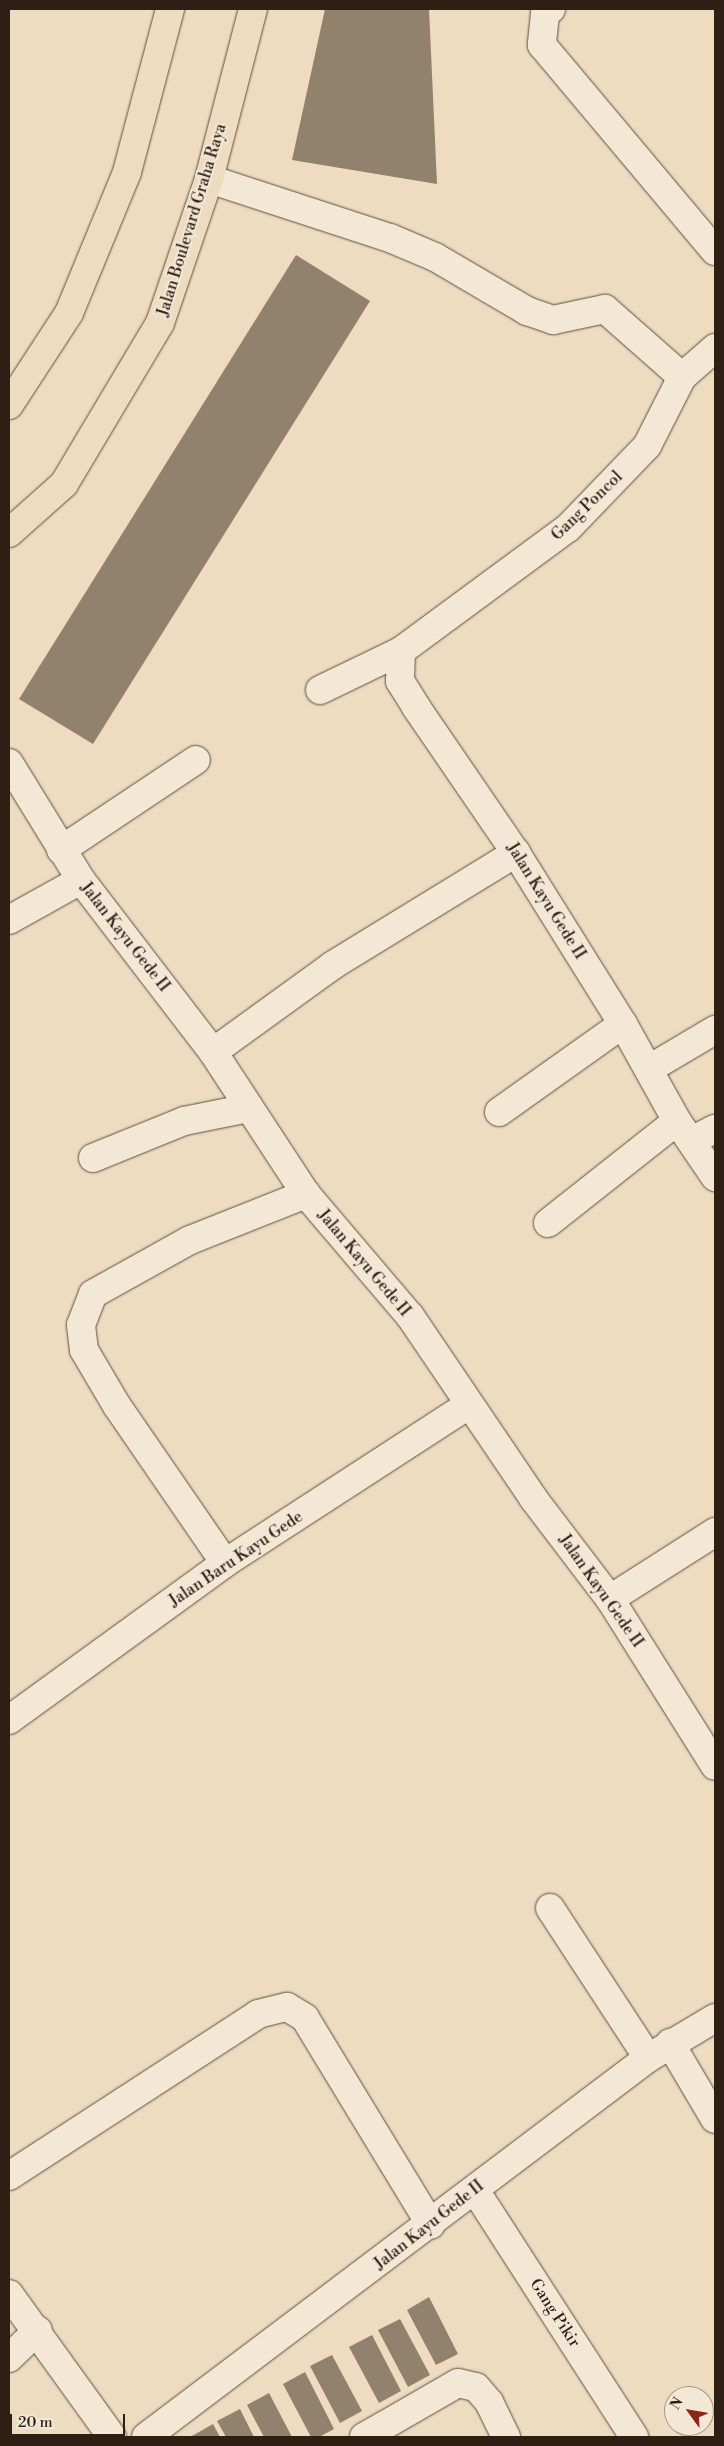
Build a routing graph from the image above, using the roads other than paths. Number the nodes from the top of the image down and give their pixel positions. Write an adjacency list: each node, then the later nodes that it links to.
1 (170, 9): 8 (main road)
2 (253, 9): 4 (main road, Jalan Boulevard Graha Raya)
3 (551, 9): 5 (street)
4 (209, 179): 7 (street); 9 (main road, Jalan Boulevard Graha Raya)
5 (715, 251)
6 (715, 348): 7 (street, Gang Poncol)
7 (682, 377): 10 (street, Gang Poncol)
8 (9, 405)
9 (9, 533)
10 (401, 651): 11 (street, Gang Poncol); 15 (street, Jalan Kayu Gede II)
11 (320, 690)
12 (196, 760): 14 (street)
13 (9, 763): 14 (street, Jalan Kayu Gede II)
14 (61, 850): 16 (street, Jalan Kayu Gede II)
15 (516, 853): 18 (street, Jalan Kayu Gede II); 20 (street)
16 (81, 880): 17 (street); 20 (street, Jalan Kayu Gede II)
17 (9, 920)
18 (623, 1024): 21 (street, Jalan Kayu Gede II); 23 (street)
19 (715, 1030): 21 (street)
20 (213, 1052): 22 (street, Jalan Kayu Gede II)
21 (649, 1069): 25 (street, Jalan Kayu Gede II)
22 (249, 1108): 26 (street); 28 (street, Jalan Kayu Gede II)
23 (499, 1112)
24 (715, 1129): 25 (street)
25 (684, 1131): 27 (street, Jalan Kayu Gede II); 29 (street)
26 (93, 1158)
27 (715, 1177)
28 (306, 1194): 30 (street, Jalan Kayu Gede II); 32 (street)
29 (548, 1223)
30 (468, 1405): 32 (street, Jalan Baru Kayu Gede); 33 (street, Jalan Kayu Gede II)
31 (715, 1532): 33 (street)
32 (225, 1563): 34 (street, Jalan Baru Kayu Gede)
33 (610, 1600): 35 (street, Jalan Kayu Gede II)
34 (9, 1720)
35 (715, 1766)
36 (550, 1908): 39 (street)
37 (715, 2018): 38 (street, Jalan Kayu Gede II)
38 (670, 2043): 39 (street, Jalan Kayu Gede II); 40 (street)
39 (648, 2058): 42 (street, Jalan Kayu Gede II)
40 (715, 2119)
41 (9, 2176): 43 (street)
42 (475, 2190): 43 (street, Jalan Kayu Gede II); 51 (street, Gang Pikir)
43 (432, 2225): 48 (street, Jalan Kayu Gede II)
44 (9, 2294): 45 (street)
45 (38, 2330): 46 (street); 47 (street)
46 (9, 2358)
47 (112, 2437)
48 (146, 2437)
49 (364, 2437): 50 (street)
50 (506, 2437)
51 (634, 2437)

